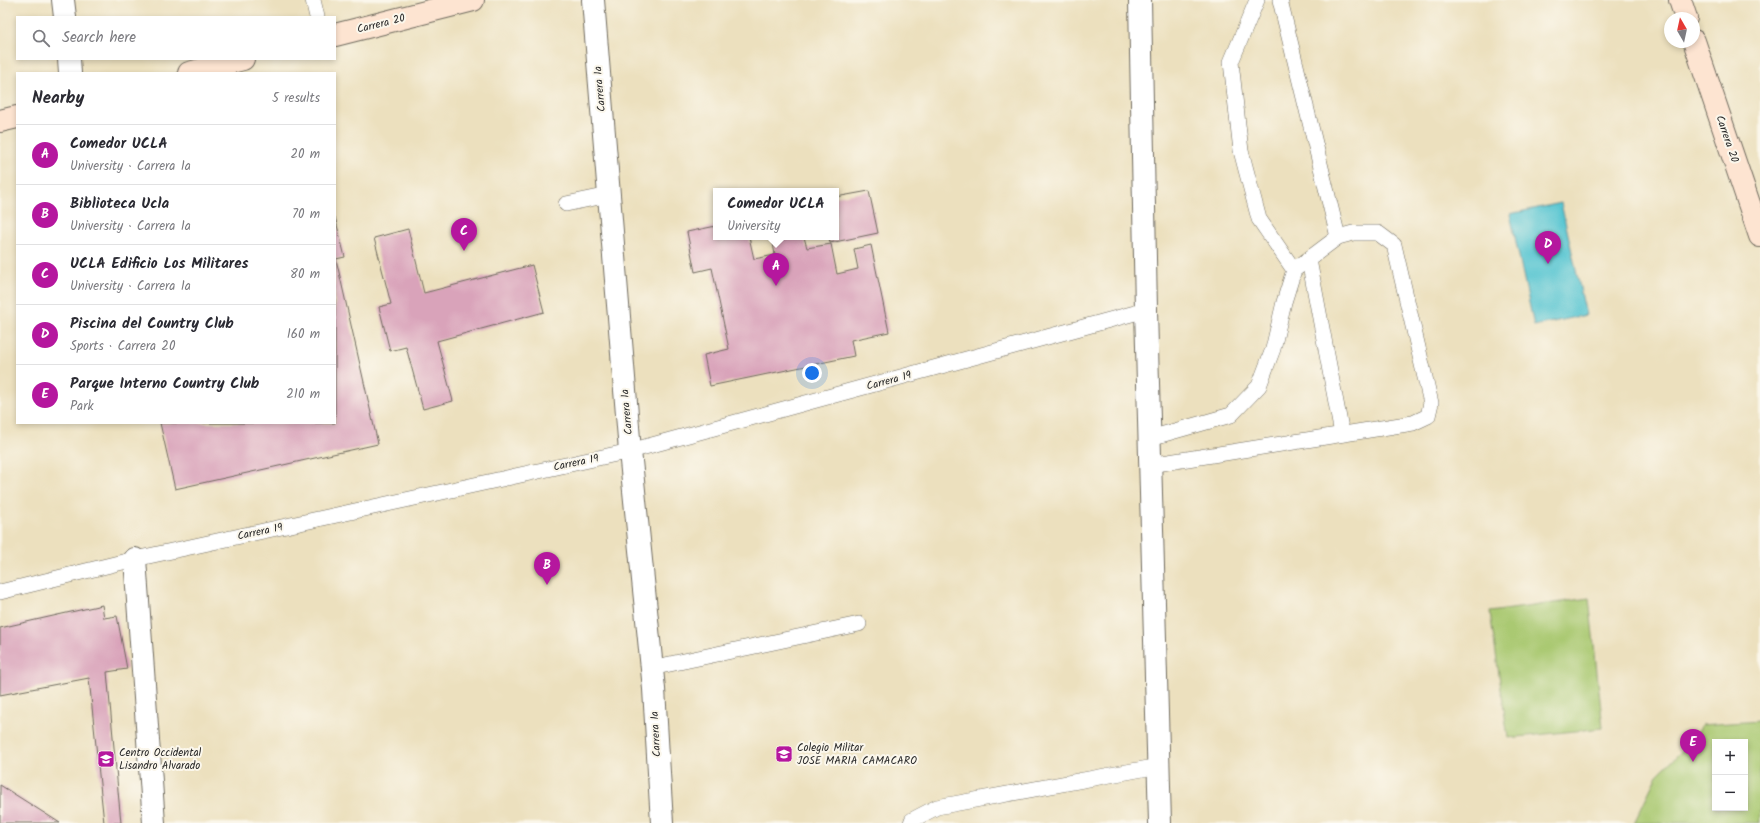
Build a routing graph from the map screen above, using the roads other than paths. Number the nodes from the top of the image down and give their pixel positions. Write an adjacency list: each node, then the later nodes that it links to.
1 (63, 0): 10 (street)
2 (313, 0): 11 (lane)
3 (473, 0): 12 (street, Carrera 20)
4 (593, 0): 20 (street, Carrera 1a)
5 (1140, 0): 26 (street)
6 (1257, 0): 25 (lane)
7 (1280, 0): 23 (lane)
8 (1680, 0): 9 (street)
9 (1684, 12)
10 (64, 16)
11 (317, 16)
12 (336, 36)
13 (1696, 48): 22 (street, Carrera 20)
14 (69, 60): 16 (street)
15 (239, 60): 17 (street)
16 (70, 72)
17 (193, 72)
18 (16, 117): 19 (street)
19 (0, 121)
20 (609, 195): 21 (lane); 29 (street, Carrera 1a)
21 (566, 204)
22 (1760, 236)
23 (1338, 237): 24 (lane); 27 (lane)
24 (1309, 260): 25 (lane); 27 (lane)
25 (1294, 270): 28 (lane)
26 (1146, 310): 28 (street); 29 (lane, Carrera 19)
27 (1342, 434): 30 (lane)
28 (1150, 438): 30 (street)
29 (630, 452): 31 (lane, Carrera 19); 34 (street, Carrera 1a)
30 (1150, 465): 35 (street)
31 (135, 559): 32 (lane, Carrera 19); 36 (street)
32 (0, 592)
33 (858, 624): 34 (lane)
34 (651, 668): 37 (street, Carrera 1a)
35 (1159, 766): 38 (lane); 39 (street)
36 (154, 823)
37 (662, 823)
38 (911, 823)
39 (1160, 823)

